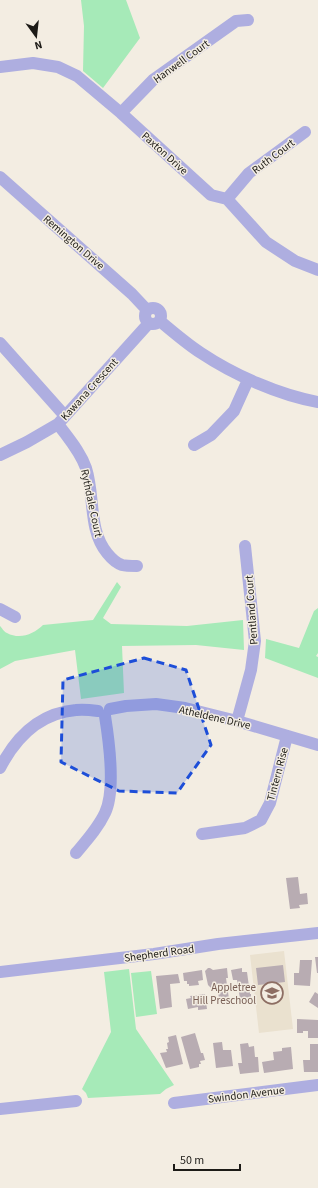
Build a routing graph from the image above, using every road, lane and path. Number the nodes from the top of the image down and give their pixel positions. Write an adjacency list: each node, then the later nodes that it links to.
1 (248, 20): 3 (street, Hanwell Court)
2 (0, 67): 3 (street, Paxton Drive)
3 (121, 113): 6 (street, Paxton Drive)
4 (305, 132): 6 (street, Ruth Court)
5 (0, 177): 8 (street, Remington Drive)
6 (227, 199): 7 (street, Paxton Drive)
7 (318, 270)
8 (154, 322): 10 (street); 12 (street, Kawana Crescent)
9 (0, 343): 12 (street, Rythdale Court)
10 (248, 380): 11 (street); 13 (street)
11 (318, 402)
12 (61, 420): 14 (street, Kawana Crescent); 16 (street, Rythdale Court)
13 (194, 446)
14 (0, 455)
15 (246, 546): 20 (street, Pentland Court)
16 (137, 566)
17 (0, 609): 18 (street)
18 (15, 617)
19 (104, 712): 20 (street, Atheldene Drive); 23 (street, Atheldene Drive); 25 (street)
20 (237, 721): 21 (street, Atheldene Drive)
21 (287, 736): 22 (street, Atheldene Drive); 24 (street, Tintern Rise)
22 (318, 745)
23 (0, 768)
24 (202, 834)
25 (76, 853)
26 (318, 933): 27 (street, Shepherd Road)
27 (0, 972)
28 (318, 1085): 30 (street, Swindon Avenue)
29 (76, 1101): 31 (street)
30 (174, 1104)
31 (0, 1109)

